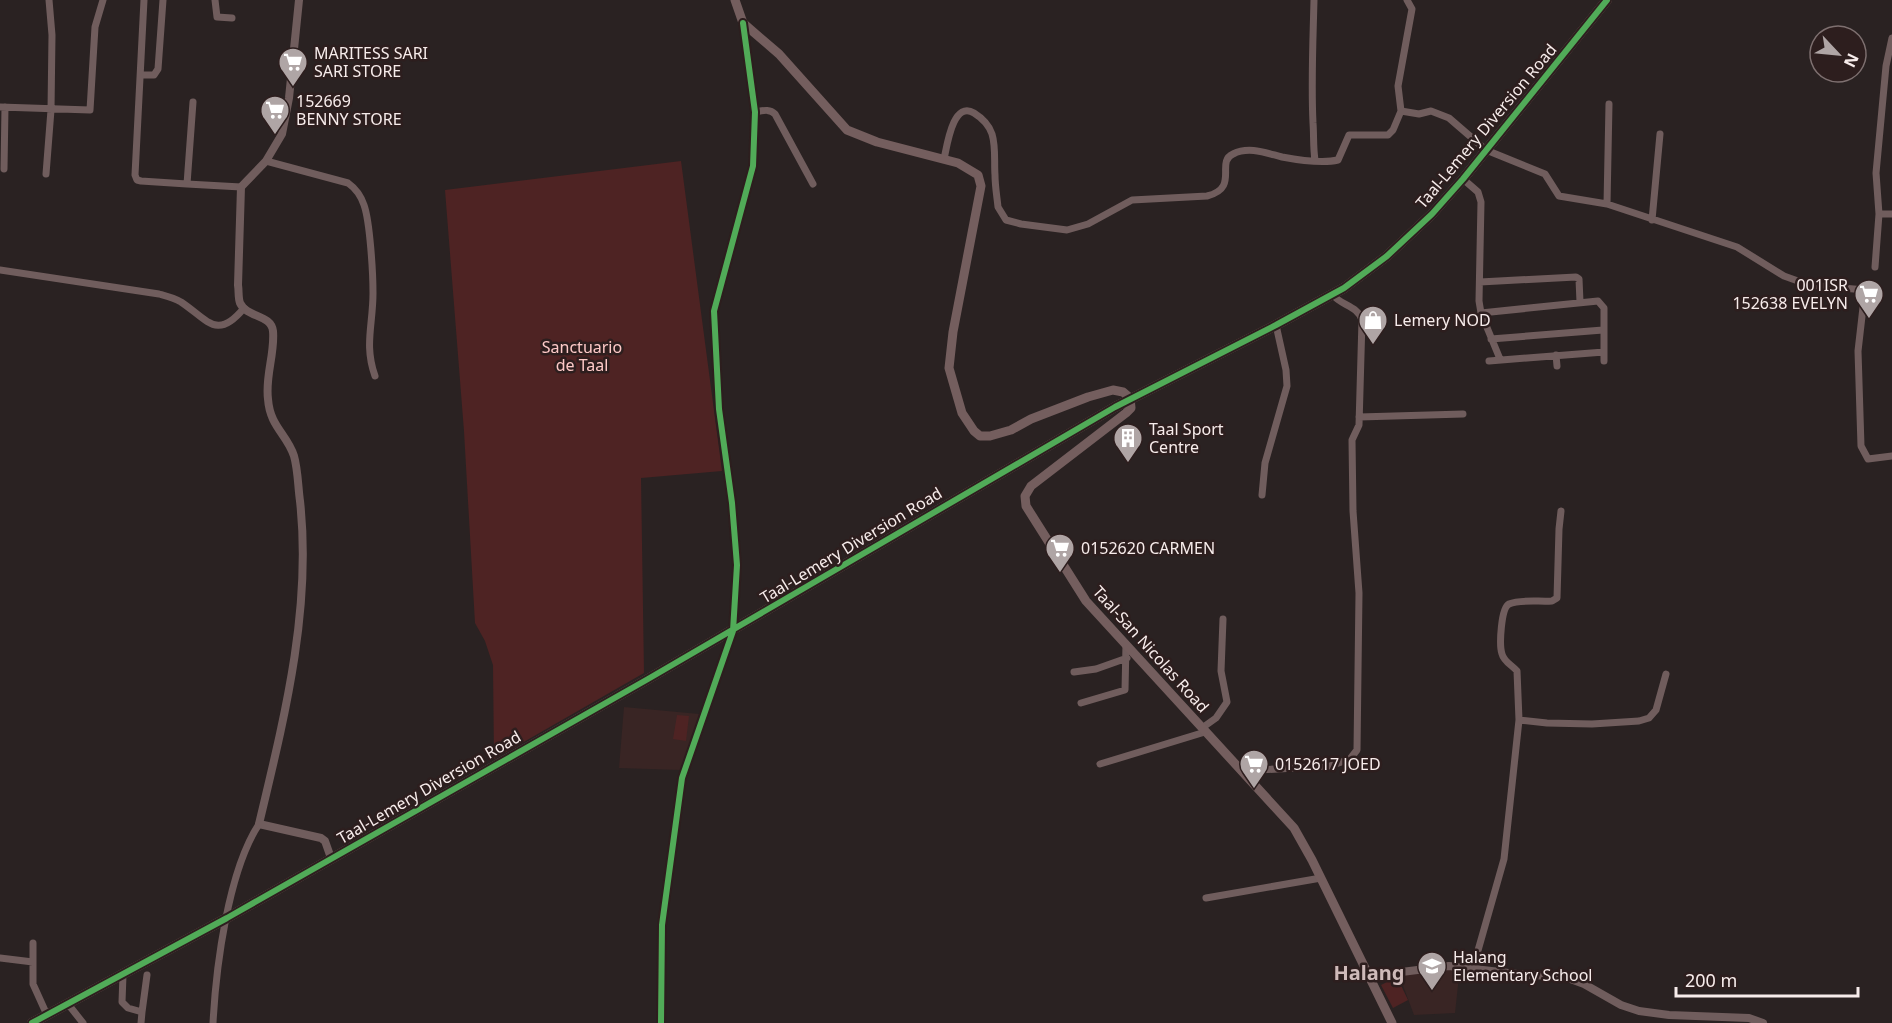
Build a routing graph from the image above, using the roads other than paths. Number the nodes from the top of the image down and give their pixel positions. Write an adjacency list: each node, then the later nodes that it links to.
1 (49, 0): 18 (street)
2 (103, 0): 18 (street)
3 (144, 0): 14 (street)
4 (163, 0): 14 (street)
5 (216, 0): 11 (street)
6 (299, 0): 26 (street)
7 (735, 0): 12 (main road)
8 (1314, 0): 25 (street)
9 (1407, 0): 19 (street)
10 (1608, 0): 22 (main road, Taal-Lemery Diversion Road)
11 (232, 18)
12 (743, 23): 20 (street); 24 (main road)
13 (1892, 39): 34 (street)
14 (141, 75): 30 (street)
15 (193, 102): 30 (street)
16 (1609, 104): 33 (street)
17 (2, 107): 18 (street); 23 (street)
18 (51, 110): 28 (street)
19 (1401, 111): 22 (street); 25 (street)
20 (754, 112): 31 (street); 61 (street)
21 (1660, 134): 36 (street)
22 (1486, 150): 29 (main road, Taal-Lemery Diversion Road); 33 (street)
23 (2, 154): 27 (street)
24 (944, 159): 25 (street); 54 (main road)
25 (1315, 160)
26 (267, 161): 32 (street); 53 (street)
27 (4, 169)
28 (46, 174)
29 (1463, 179): 39 (street); 40 (main road, Taal-Lemery Diversion Road)
30 (187, 184): 32 (street)
31 (813, 184)
32 (242, 187): 42 (street)
33 (1607, 204): 36 (street)
34 (1879, 214): 35 (street); 37 (street)
35 (1892, 214)
36 (1652, 220): 57 (street)
37 (1875, 267)
38 (0, 270): 42 (street)
39 (1480, 282): 41 (street); 43 (street)
40 (1332, 294): 44 (main road, Taal-Lemery Diversion Road); 56 (street)
41 (1580, 302): 43 (street); 45 (street)
42 (244, 308): 71 (street)
43 (1481, 313): 46 (street)
44 (1276, 325): 54 (main road, Taal-Lemery Diversion Road); 58 (street)
45 (1603, 330): 46 (street); 47 (street)
46 (1491, 339): 49 (street)
47 (1604, 352): 48 (street); 51 (street)
48 (1556, 355): 49 (street); 52 (street)
49 (1500, 359): 50 (street)
50 (1489, 361)
51 (1604, 361)
52 (1557, 366)
53 (375, 376)
54 (1130, 398): 61 (main road, Taal-Lemery Diversion Road); 62 (main road, Taal-San Nicolas Road)
55 (1463, 414): 56 (street)
56 (1359, 417): 70 (street)
57 (1892, 456)
58 (1262, 495)
59 (1561, 511): 67 (street)
60 (1223, 619): 68 (street)
61 (733, 631): 72 (main road, Taal-Lemery Diversion Road); 90 (street)
62 (1126, 644): 63 (street); 68 (main road, Taal-San Nicolas Road)
63 (1126, 658): 64 (street); 66 (street)
64 (1074, 672)
65 (1666, 674): 67 (street)
66 (1081, 703)
67 (1519, 720): 79 (street)
68 (1204, 730): 69 (street); 70 (main road, Taal-San Nicolas Road)
69 (1100, 764)
70 (1241, 771): 73 (main road, Taal-San Nicolas Road)
71 (259, 824): 72 (street); 75 (street)
72 (331, 858): 75 (main road, Taal-Lemery Diversion Road)
73 (1321, 878): 74 (street); 82 (main road, Taal-San Nicolas Road)
74 (1206, 898)
75 (227, 918): 80 (main road, Taal-Lemery Diversion Road); 89 (street)
76 (33, 943): 78 (street)
77 (0, 958): 78 (street)
78 (33, 962): 85 (street)
79 (1473, 968): 82 (street); 92 (street)
80 (123, 975): 83 (main road, Taal-Lemery Diversion Road); 84 (street)
81 (147, 975): 84 (street)
82 (1370, 976): 91 (main road, Taal-San Nicolas Road)
83 (68, 1004): 85 (main road, Taal-Lemery Diversion Road); 87 (street)
84 (142, 1012): 88 (street)
85 (47, 1015): 86 (main road, Taal-Lemery Diversion Road)
86 (32, 1023)
87 (83, 1023)
88 (141, 1023)
89 (213, 1023)
90 (661, 1023)
91 (1392, 1023)
92 (1763, 1023)

